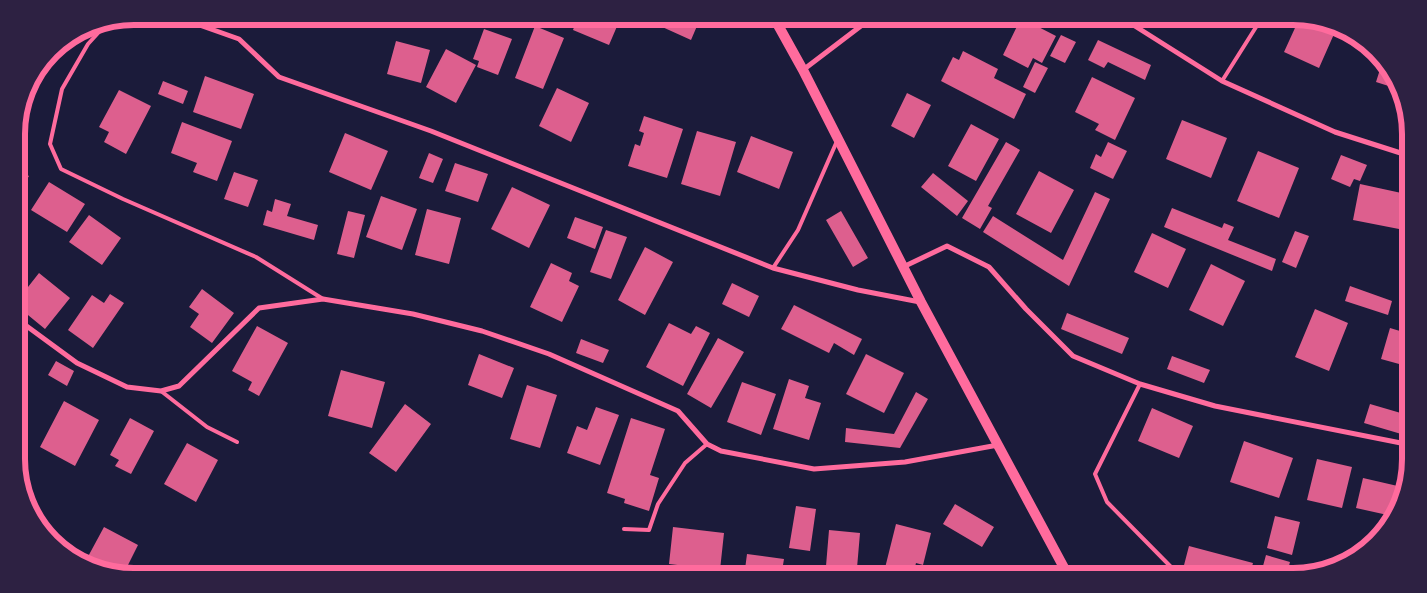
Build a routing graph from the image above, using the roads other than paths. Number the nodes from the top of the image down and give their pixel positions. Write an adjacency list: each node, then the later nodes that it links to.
1 (199, 25): 12 (street)
2 (778, 25): 7 (main road)
3 (862, 25): 7 (street)
4 (1133, 25): 8 (street)
5 (1257, 25): 8 (lane)
6 (100, 31): 13 (lane)
7 (803, 70): 9 (main road)
8 (1222, 81): 10 (street)
9 (837, 141): 11 (main road); 12 (lane)
10 (1402, 153)
11 (903, 267): 14 (main road); 16 (street)
12 (773, 268): 14 (street)
13 (323, 299): 17 (street); 20 (street)
14 (921, 302): 21 (main road)
15 (25, 325): 17 (street)
16 (1140, 384): 19 (street); 24 (lane)
17 (161, 391): 18 (lane)
18 (237, 442)
19 (1402, 443)
20 (707, 444): 21 (street); 22 (lane)
21 (998, 445): 23 (main road)
22 (624, 529)
23 (1065, 568)
24 (1172, 568)

